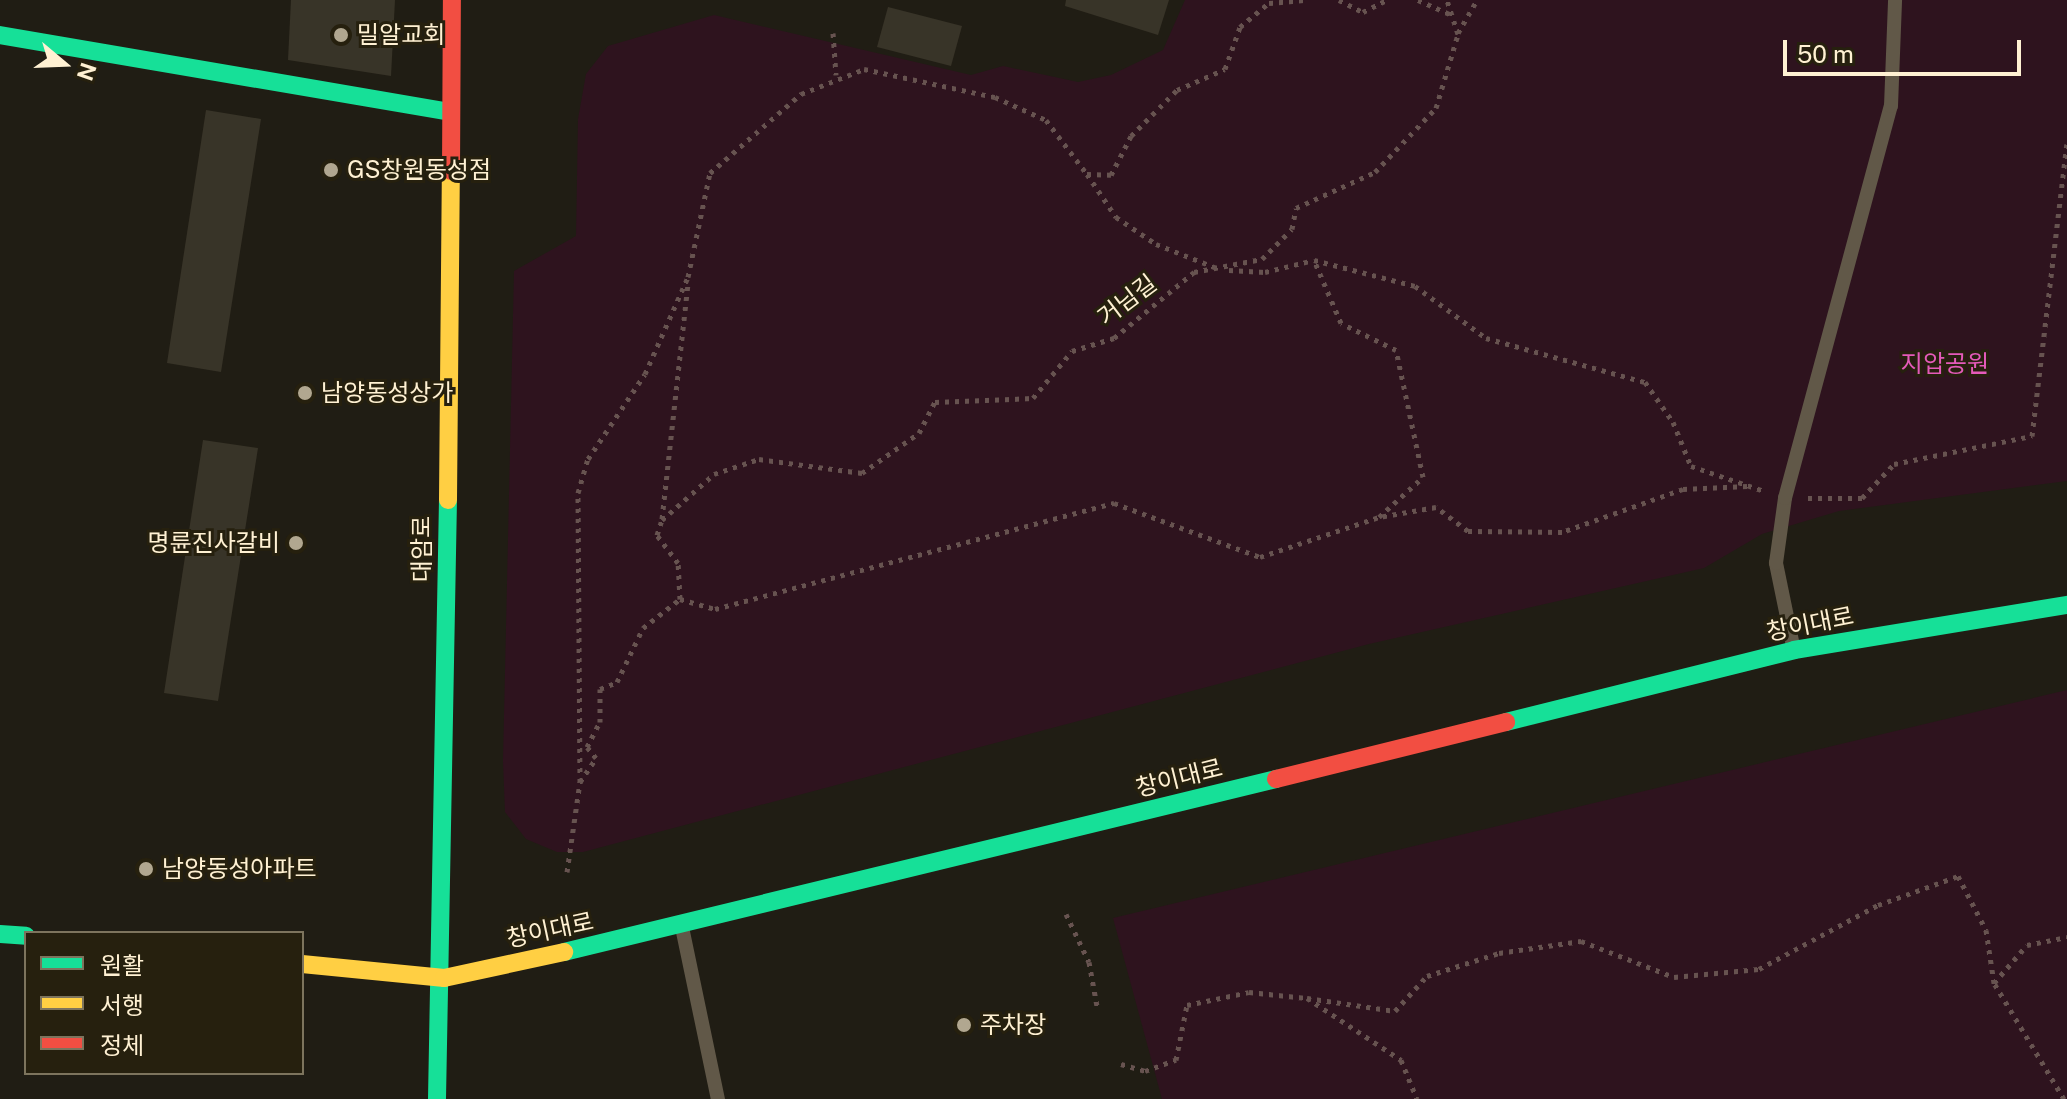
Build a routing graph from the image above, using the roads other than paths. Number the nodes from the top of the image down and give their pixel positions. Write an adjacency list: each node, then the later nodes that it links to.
1 (452, 0): 4 (main road, 대암로)
2 (1895, 0): 6 (lane)
3 (0, 35): 4 (main road)
4 (450, 112): 11 (main road, 대암로)
5 (2067, 605): 6 (main road, 창이대로)
6 (1794, 650): 7 (main road, 창이대로)
7 (682, 927): 11 (main road, 창이대로); 13 (lane)
8 (0, 934): 9 (main road)
9 (24, 936)
10 (304, 964): 11 (main road, 창이대로)
11 (444, 978): 12 (main road, 대암로)
12 (437, 1099)
13 (718, 1099)

